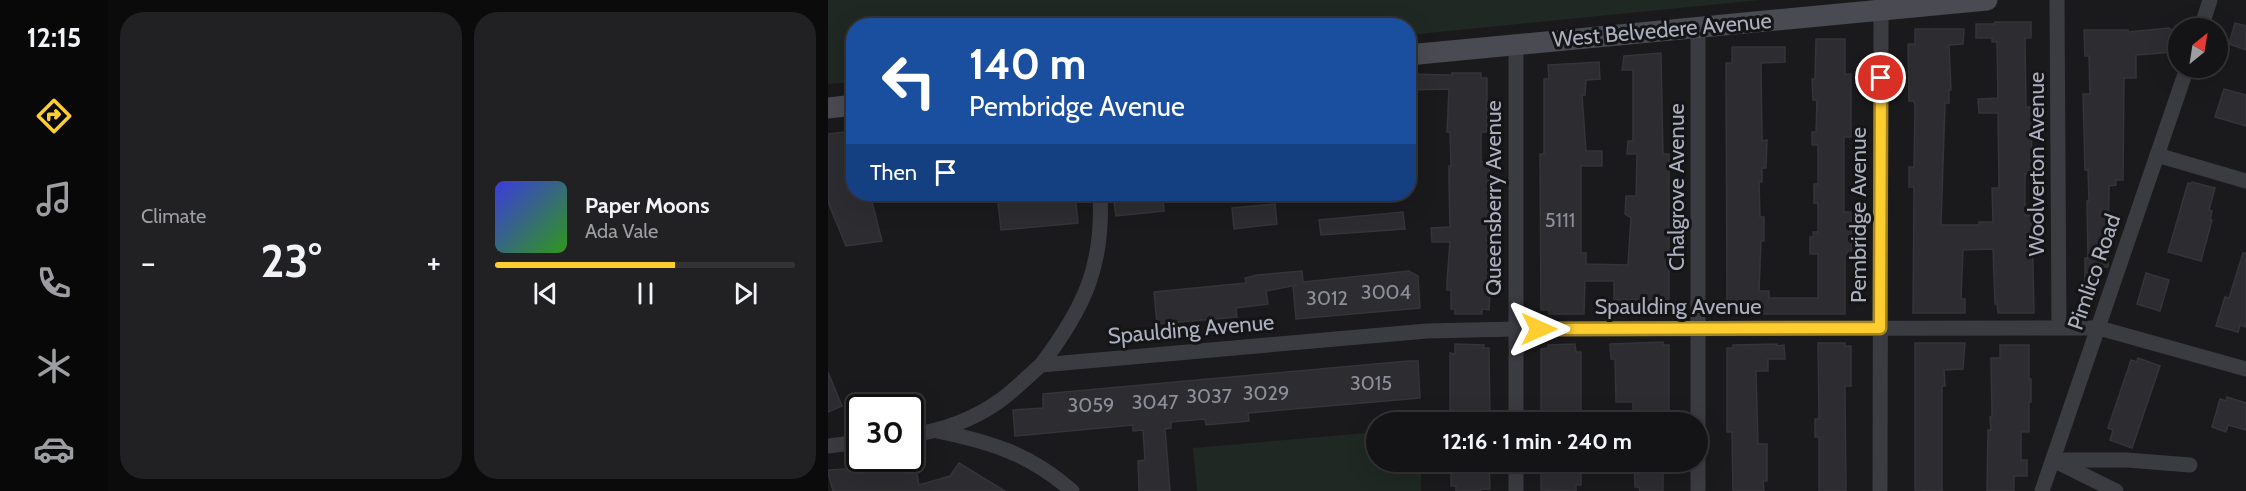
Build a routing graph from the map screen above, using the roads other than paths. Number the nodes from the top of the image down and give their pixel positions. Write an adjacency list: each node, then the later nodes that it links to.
1 (1987, 0): 4 (main road, West Belvedere Avenue)
2 (2057, 0): 15 (street, Woolverton Avenue)
3 (2211, 0): 5 (street)
4 (1881, 10): 6 (main road, West Belvedere Avenue); 16 (street, Pembridge Avenue)
5 (2205, 18)
6 (1698, 26): 7 (main road, West Belvedere Avenue); 19 (street, Chalgrove Avenue)
7 (1516, 44): 8 (main road, West Belvedere Avenue); 18 (street, Queensberry Avenue)
8 (1416, 54)
9 (2184, 78): 12 (street, Pimlico Road)
10 (846, 106): 11 (main road)
11 (828, 108)
12 (2157, 155): 13 (street); 17 (street, Pimlico Road)
13 (2246, 181)
14 (1100, 201): 20 (street)
15 (2059, 327): 16 (street, Spaulding Avenue); 17 (street, Spaulding Avenue)
16 (1880, 328): 19 (street, Spaulding Avenue); 33 (street, Pembridge Avenue)
17 (2099, 328): 21 (street, Spaulding Avenue); 27 (street, Pimlico Road)
18 (1516, 329): 19 (street, Spaulding Avenue); 20 (street, Spaulding Avenue); 22 (street, Queensberry Avenue)
19 (1698, 329): 32 (street, Chalgrove Avenue)
20 (1041, 364): 23 (street)
21 (2246, 369)
22 (1516, 412)
23 (937, 432): 24 (street); 30 (street)
24 (924, 433)
25 (846, 444): 26 (street)
26 (828, 446)
27 (2052, 460): 28 (street); 34 (street, Pimlico Road); 35 (street)
28 (2190, 465)
29 (1516, 472): 31 (street)
30 (1072, 491)
31 (1516, 491)
32 (1698, 491)
33 (1880, 491)
34 (2042, 491)
35 (2116, 491)

